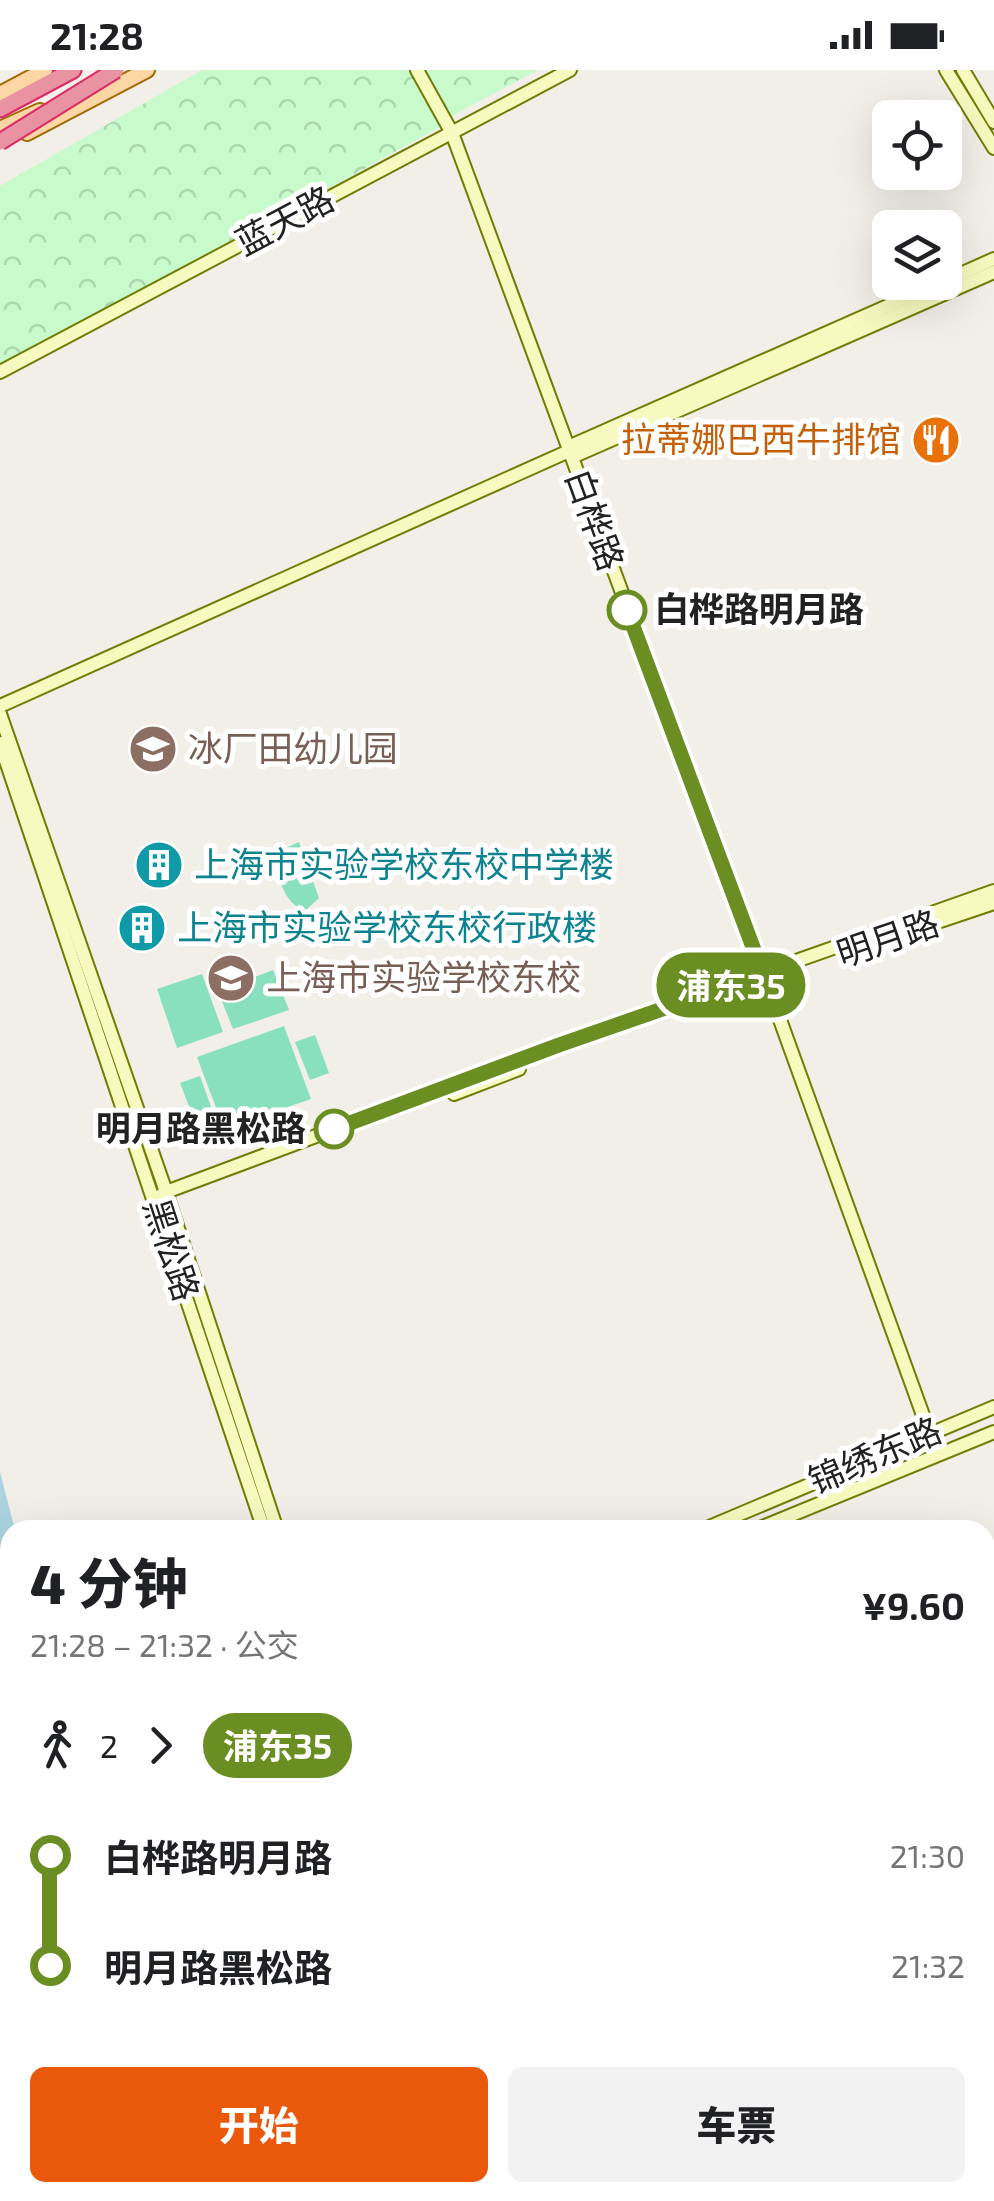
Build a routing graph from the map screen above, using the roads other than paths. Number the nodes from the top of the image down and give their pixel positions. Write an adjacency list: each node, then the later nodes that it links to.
1 (44, 70): 10 (main road)
2 (73, 70): 11 (highway)
3 (116, 70): 15 (highway, bridge)
4 (127, 70): 13 (main road)
5 (147, 70): 15 (main road)
6 (417, 70): 14 (street, 白桦路)
7 (570, 70): 14 (street, 蓝天路)
8 (946, 70): 16 (street)
9 (963, 70): 12 (street)
10 (0, 94)
11 (0, 108)
12 (994, 122)
13 (0, 129)
14 (452, 133): 21 (street, 蓝天路); 22 (street, 白桦路)
15 (0, 144)
16 (994, 148)
17 (994, 260): 19 (street)
18 (994, 272): 22 (street)
19 (962, 274)
20 (902, 300): 22 (street)
21 (0, 372)
22 (569, 451): 23 (street); 28 (street, 白桦路)
23 (0, 706)
24 (0, 714): 29 (street)
25 (0, 743): 29 (street, 黑松路)
26 (994, 891): 28 (street, 明月路)
27 (994, 902): 28 (street, 明月路)
28 (764, 978): 29 (street, 明月路); 31 (street, 白桦路)
29 (163, 1196): 34 (street, 黑松路); 35 (street)
30 (994, 1407): 31 (street, 锦绣东路)
31 (930, 1432): 33 (street, 白桦路); 36 (street, 锦绣东路)
32 (994, 1432): 33 (street, 锦绣东路)
33 (937, 1454): 37 (street, 锦绣东路)
34 (261, 1520)
35 (274, 1520)
36 (725, 1520)
37 (779, 1520)

